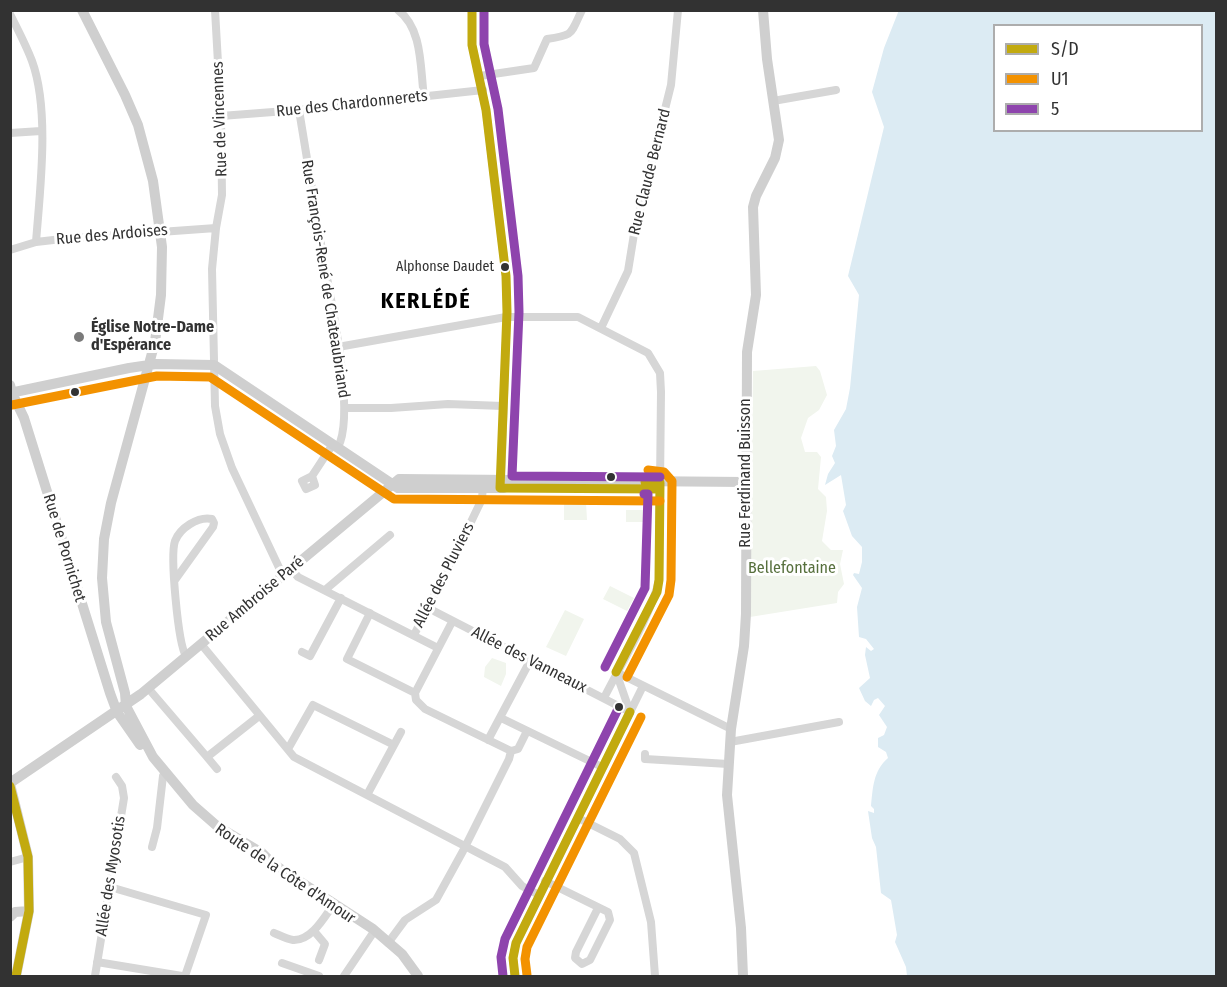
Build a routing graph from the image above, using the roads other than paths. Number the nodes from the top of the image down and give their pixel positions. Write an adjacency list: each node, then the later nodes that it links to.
1 (82, 10): 19 (street)
2 (215, 10): 15 (street, Rue de Vincennes)
3 (398, 10): 12 (street)
4 (472, 10): 9 (street)
5 (582, 10): 9 (street)
6 (678, 10): 23 (street, Rue Claude Bernard)
7 (763, 10): 13 (street, Rue Ferdinand Buisson)
8 (10, 14): 16 (street)
9 (480, 76): 10 (street)
10 (483, 90): 12 (street, Rue des Chardonnerets); 22 (street)
11 (836, 90): 13 (street)
12 (424, 97): 14 (street, Rue des Chardonnerets)
13 (773, 101): 37 (street, Rue Ferdinand Buisson)
14 (299, 110): 15 (street, Rue des Chardonnerets); 24 (street, Rue François-René de Chateaubriand)
15 (221, 116): 18 (street, Rue de Vincennes)
16 (41, 131): 17 (street); 20 (street)
17 (10, 133)
18 (216, 228): 19 (street, Rue des Ardoises); 26 (street, Rue de Vincennes)
19 (160, 231): 20 (street, Rue des Ardoises); 25 (street)
20 (36, 242): 21 (street, Rue des Ardoises)
21 (10, 250)
22 (506, 317): 23 (street); 24 (street); 28 (street)
23 (601, 328): 36 (street)
24 (338, 347): 29 (street, Rue François-René de Chateaubriand)
25 (149, 365): 26 (street); 27 (street); 57 (street)
26 (214, 365): 31 (street); 39 (street, Rue de Vincennes)
27 (11, 390): 30 (street); 57 (street, Rue de Pornichet)
28 (503, 406): 29 (street); 35 (street)
29 (345, 408): 31 (street, Rue François-René de Chateaubriand)
30 (10, 413)
31 (336, 445): 32 (street); 33 (street)
32 (312, 476)
33 (392, 483): 34 (street); 39 (street, Rue Ambroise Paré)
34 (483, 484): 35 (street); 43 (street, Allée des Pluviers)
35 (501, 484): 36 (street)
36 (660, 486): 37 (street); 52 (street)
37 (745, 486): 62 (street, Rue Ferdinand Buisson)
38 (390, 535): 41 (street)
39 (287, 573): 41 (street); 47 (street, Rue Ambroise Paré)
40 (175, 580): 40 (street); 50 (street)
41 (325, 590): 42 (street)
42 (341, 598): 44 (street); 49 (street)
43 (428, 608): 45 (street, Allée des Vanneaux); 46 (street, Allée des Pluviers)
44 (370, 612): 46 (street); 55 (street)
45 (452, 621): 48 (street); 51 (street, Allée des Vanneaux)
46 (414, 635): 48 (street)
47 (201, 644): 50 (street, Rue Ambroise Paré); 59 (street)
48 (438, 648): 55 (street)
49 (302, 652)
50 (186, 656): 54 (street, Rue Ambroise Paré)
51 (530, 661): 56 (street, Allée des Vanneaux); 60 (street)
52 (616, 672): 53 (street); 56 (street); 58 (street)
53 (643, 686): 58 (street); 62 (street)
54 (148, 688): 57 (street, Rue Ambroise Paré); 71 (street)
55 (415, 693): 65 (street)
56 (604, 698): 58 (street, Allée des Vanneaux)
57 (121, 709): 75 (street, Route de la Côte d'Amour); 77 (street, Rue Ambroise Paré); 94 (street, Route de la Côte d'Amour)
58 (630, 712): 73 (street)
59 (259, 716): 68 (street); 71 (street)
60 (501, 718): 64 (street); 65 (street)
61 (839, 722): 66 (street)
62 (731, 729): 66 (street, Rue Ferdinand Buisson)
63 (401, 732): 67 (street)
64 (527, 732): 69 (street); 73 (street)
65 (489, 740): 69 (street)
66 (730, 742): 72 (street, Rue Ferdinand Buisson)
67 (394, 745): 68 (street); 78 (street)
68 (288, 749): 78 (street)
69 (511, 751): 80 (street)
70 (645, 754): 72 (street)
71 (207, 757): 74 (street)
72 (728, 764): 107 (street, Rue Ferdinand Buisson)
73 (602, 767): 79 (street)
74 (217, 769)
75 (163, 776): 81 (street); 87 (street, Route de la Côte d'Amour)
76 (116, 777): 85 (street, Allée des Myosotis)
77 (10, 783): 82 (street)
78 (367, 795): 80 (street)
79 (578, 818): 84 (street); 106 (street)
80 (465, 845): 86 (street); 94 (street)
81 (152, 847)
82 (28, 857): 83 (street); 89 (street)
83 (10, 862)
84 (545, 881): 86 (street); 88 (street)
85 (110, 887): 96 (street, Allée des Myosotis); 100 (street)
86 (539, 895): 105 (street)
87 (333, 905): 91 (street); 93 (street, Route de la Côte d'Amour)
88 (598, 908): 88 (street)
89 (29, 910): 90 (street); 98 (street)
90 (10, 917)
91 (314, 931): 92 (street); 95 (street)
92 (274, 933)
93 (373, 933): 102 (street); 103 (street, Route de la Côte d'Amour)
94 (388, 943): 104 (street, Route de la Côte d'Amour)
95 (319, 960)
96 (97, 962): 99 (street, Allée des Myosotis); 100 (street)
97 (282, 963): 101 (street)
98 (18, 976)
99 (94, 976)
100 (184, 976)
101 (319, 976)
102 (345, 976)
103 (411, 976)
104 (418, 976)
105 (515, 976)
106 (655, 976)
107 (743, 976)

